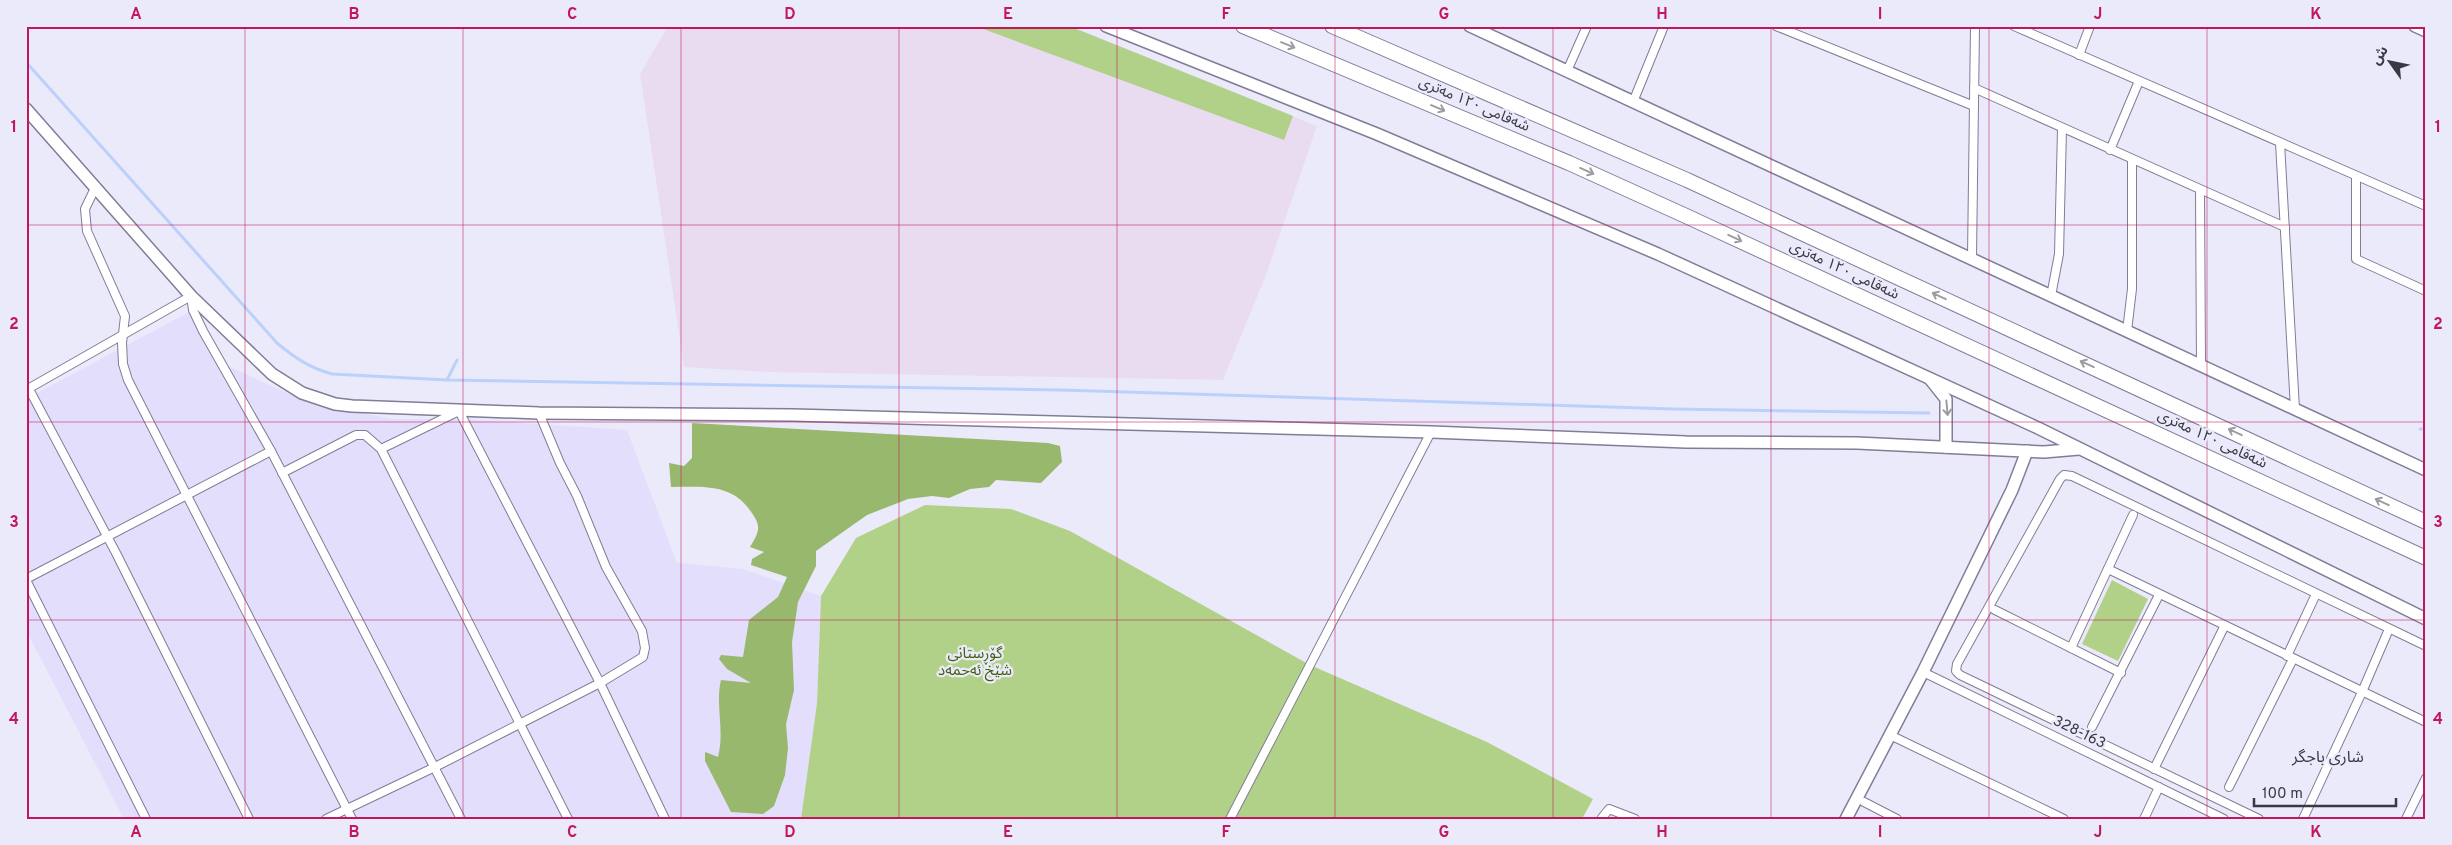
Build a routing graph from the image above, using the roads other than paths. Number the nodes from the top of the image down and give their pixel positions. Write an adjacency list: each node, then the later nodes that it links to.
1 (1106, 26): 37 (street)
2 (1243, 26): 54 (highway, شەقامی ١٢٠ مەتری, one-way to 54)
3 (1332, 26): 52 (highway, شەقامی ١٢٠ مەتری, one-way to 3)
4 (1587, 26): 15 (street)
5 (1664, 26): 18 (street)
6 (1776, 26): 19 (street)
7 (1975, 26): 17 (street)
8 (2014, 26): 14 (street)
9 (2090, 26): 14 (street)
10 (2415, 26): 13 (street)
11 (1474, 27): 12 (street)
12 (1493, 31): 15 (street)
13 (2426, 31)
14 (2079, 55): 16 (street)
15 (1567, 71): 18 (street)
16 (2139, 81): 22 (street); 23 (street)
17 (1974, 88): 19 (street); 21 (street)
18 (1632, 102): 30 (street)
19 (1974, 106): 30 (street)
20 (26, 109): 26 (street)
21 (2062, 129): 23 (street); 33 (street)
22 (2280, 143): 25 (street); 29 (street)
23 (2110, 150): 24 (street)
24 (2132, 160): 27 (street); 34 (street)
25 (2356, 176): 28 (street); 31 (street)
26 (96, 186): 32 (street); 35 (street)
27 (2200, 190): 29 (street); 36 (street)
28 (2426, 206)
29 (2285, 227): 39 (street)
30 (1972, 257): 33 (street)
31 (2426, 291)
32 (191, 296): 35 (street); 40 (street); 46 (street)
33 (2051, 296): 34 (street)
34 (2127, 331): 36 (street)
35 (123, 336): 38 (street); 50 (street)
36 (2201, 365): 39 (street)
37 (1927, 376): 43 (street, one-way to 43); 45 (street)
38 (28, 390): 53 (street)
39 (2295, 409): 48 (street)
40 (459, 411): 41 (street); 44 (street); 69 (street)
41 (539, 413): 42 (street); 69 (street)
42 (1431, 432): 43 (street); 90 (street)
43 (1946, 447): 47 (street)
44 (381, 449): 49 (street); 72 (street)
45 (2079, 449): 47 (street); 60 (street)
46 (271, 451): 49 (street); 50 (street)
47 (2027, 451): 66 (street)
48 (2426, 470)
49 (282, 473): 76 (street)
50 (187, 495): 53 (street); 82 (street)
51 (2132, 514): 55 (street)
52 (2426, 522)
53 (107, 537): 56 (street); 84 (street)
54 (2426, 558)
55 (2108, 570): 57 (street); 64 (street)
56 (26, 579): 83 (street)
57 (2159, 594): 61 (street); 67 (street)
58 (2316, 594): 62 (street); 65 (street); 68 (street)
59 (1995, 610): 64 (street)
60 (2426, 619)
61 (2224, 627): 65 (street); 77 (street)
62 (2389, 629): 63 (street); 71 (street)
63 (2426, 646)
64 (2071, 648): 67 (street)
65 (2290, 657): 71 (street); 80 (street)
66 (1923, 672): 70 (street, 328-163); 75 (street)
67 (2121, 673): 74 (street)
68 (1969, 680): 70 (street); 77 (street)
69 (600, 683): 72 (street); 89 (street)
70 (1964, 692): 79 (street, 328-163)
71 (2362, 692): 73 (street); 99 (street)
72 (520, 722): 76 (street); 88 (street)
73 (2426, 722)
74 (2092, 727)
75 (1890, 735): 93 (street); 95 (street)
76 (435, 767): 82 (street); 87 (street)
77 (2154, 769): 98 (street)
78 (2426, 778): 100 (street)
79 (2160, 787): 96 (street); 97 (street, 328-163)
80 (2229, 787)
81 (1864, 802): 94 (street)
82 (347, 809): 85 (street); 86 (street)
83 (146, 819)
84 (249, 819)
85 (326, 819)
86 (352, 819)
87 (461, 819)
88 (568, 819)
89 (665, 819)
90 (1230, 819)
91 (1601, 819): 92 (street)
92 (1636, 819)
93 (1846, 819)
94 (1897, 819)
95 (2064, 819)
96 (2144, 819)
97 (2224, 819)
98 (2259, 819)
99 (2302, 819)
100 (2406, 819)

